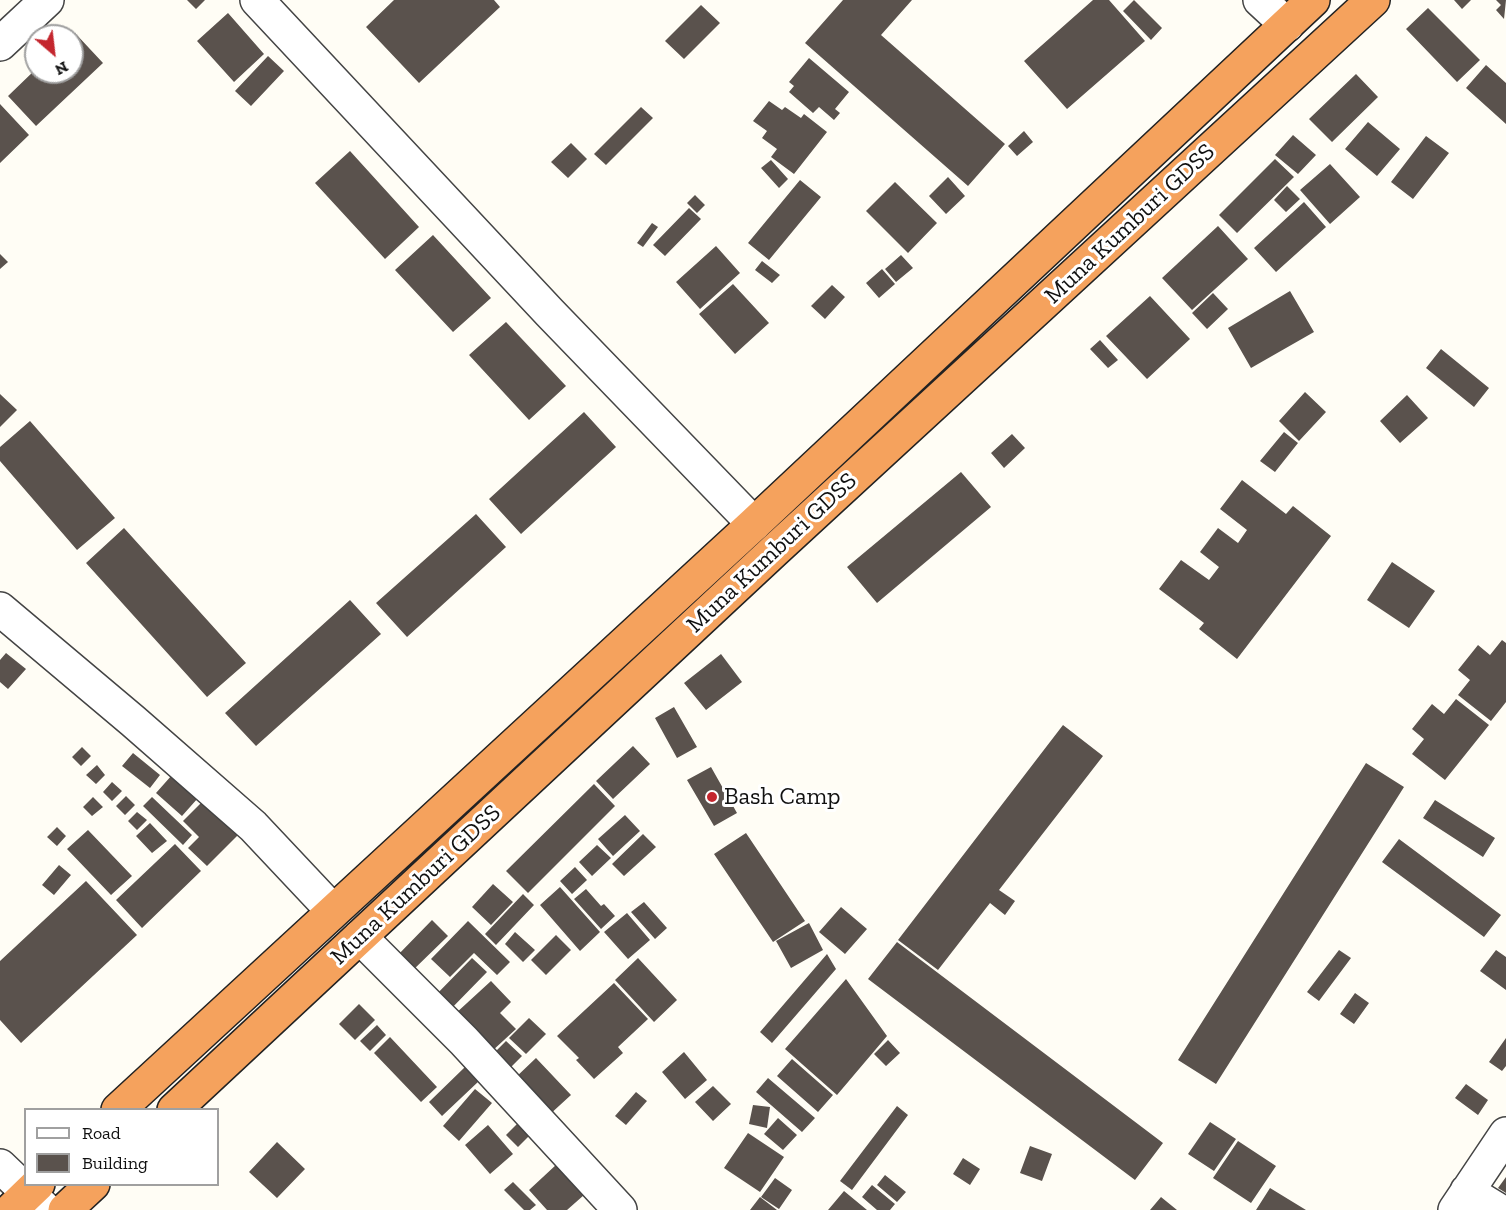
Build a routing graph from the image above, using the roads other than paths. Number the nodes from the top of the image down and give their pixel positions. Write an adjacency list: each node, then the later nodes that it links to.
1 (47, 0): 7 (street)
2 (257, 0): 8 (street)
3 (1260, 0): 6 (street)
4 (1313, 0): 6 (highway, Muna Kumburi GDSS)
5 (1373, 0): 11 (highway, Muna Kumburi GDSS)
6 (1287, 25): 8 (highway, Muna Kumburi GDSS)
7 (0, 44)
8 (754, 524): 10 (highway, Muna Kumburi GDSS)
9 (0, 609): 10 (street)
10 (333, 910): 12 (highway, Muna Kumburi GDSS)
11 (360, 938): 13 (highway, Muna Kumburi GDSS); 20 (street)
12 (120, 1108)
13 (176, 1108)
14 (1506, 1134): 18 (street)
15 (0, 1166): 17 (street)
16 (92, 1186): 19 (highway)
17 (31, 1199)
18 (1461, 1200): 21 (street)
19 (65, 1210)
20 (620, 1210)
21 (1498, 1210)

